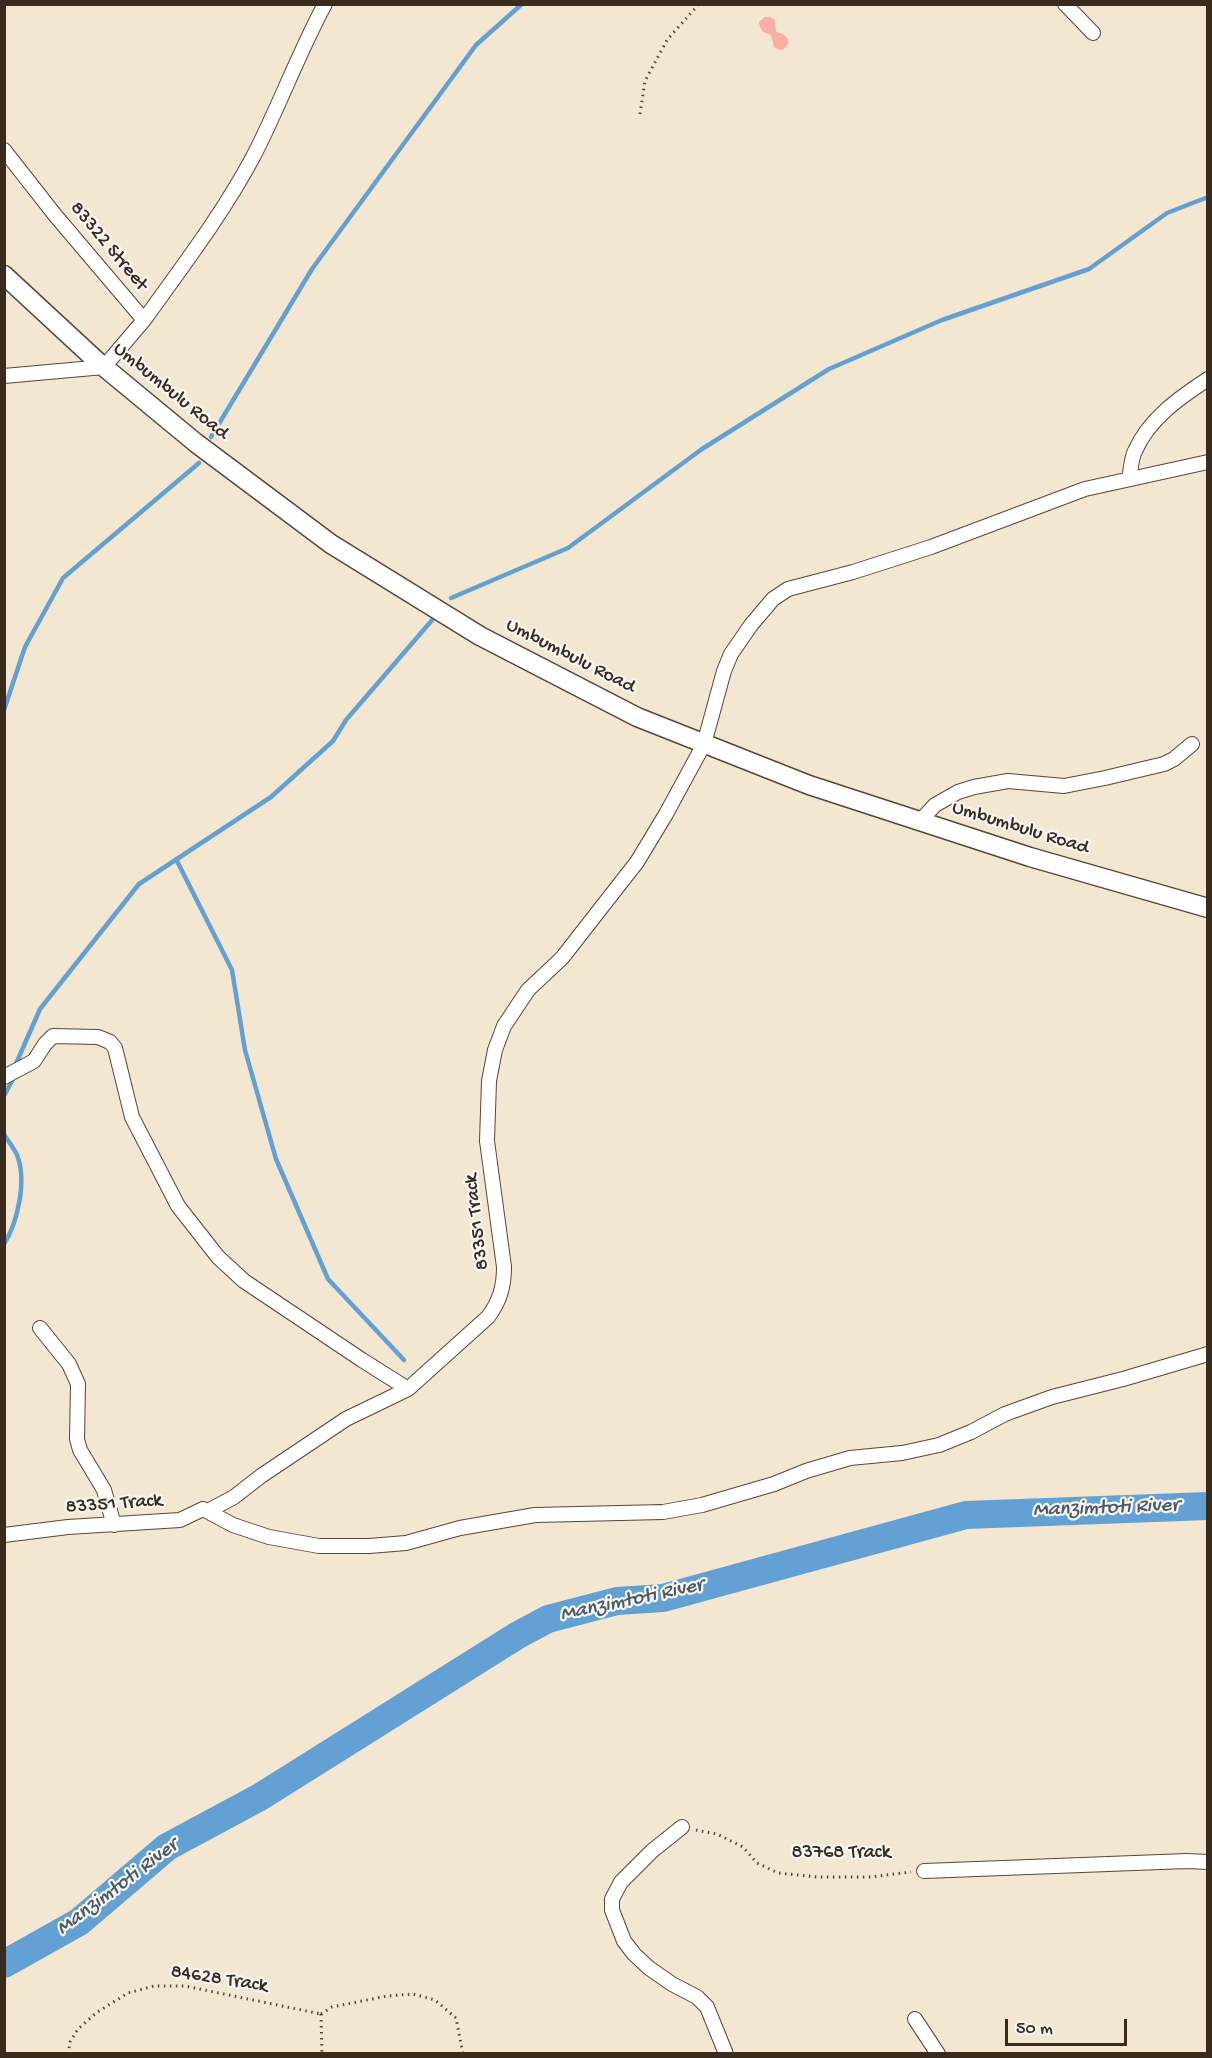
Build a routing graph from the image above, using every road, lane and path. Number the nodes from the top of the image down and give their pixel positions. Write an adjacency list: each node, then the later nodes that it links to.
1 (325, 4): 8 (street)
2 (699, 4): 5 (path)
3 (1065, 4): 4 (street)
4 (1093, 33)
5 (640, 114)
6 (4, 150): 8 (street, 83322 Street)
7 (4, 275): 9 (main road, Umbumbulu Road)
8 (144, 320): 9 (street, 83322 Street)
9 (104, 367): 10 (street); 14 (main road, Umbumbulu Road)
10 (4, 376)
11 (1208, 379): 13 (street)
12 (1208, 462): 13 (street, 83351 Track)
13 (1129, 479): 14 (street, 83351 Track)
14 (704, 744): 16 (main road, Umbumbulu Road); 21 (street, 83351 Track)
15 (1192, 744): 16 (street)
16 (920, 821): 17 (main road, Umbumbulu Road)
17 (1208, 908)
18 (4, 1077): 21 (street)
19 (40, 1328): 23 (street)
20 (1208, 1354): 22 (street)
21 (408, 1389): 22 (street, 83351 Track)
22 (203, 1509): 23 (street, 83351 Track)
23 (114, 1525): 24 (street, 83351 Track)
24 (4, 1535)
25 (682, 1827): 27 (path, 83768 Track); 33 (street)
26 (1208, 1862): 27 (street)
27 (924, 1871)
28 (321, 2014): 30 (path, 84628 Track); 31 (path); 32 (path)
29 (915, 2019): 34 (street)
30 (68, 2054)
31 (322, 2054)
32 (464, 2054)
33 (726, 2054)
34 (938, 2054)

